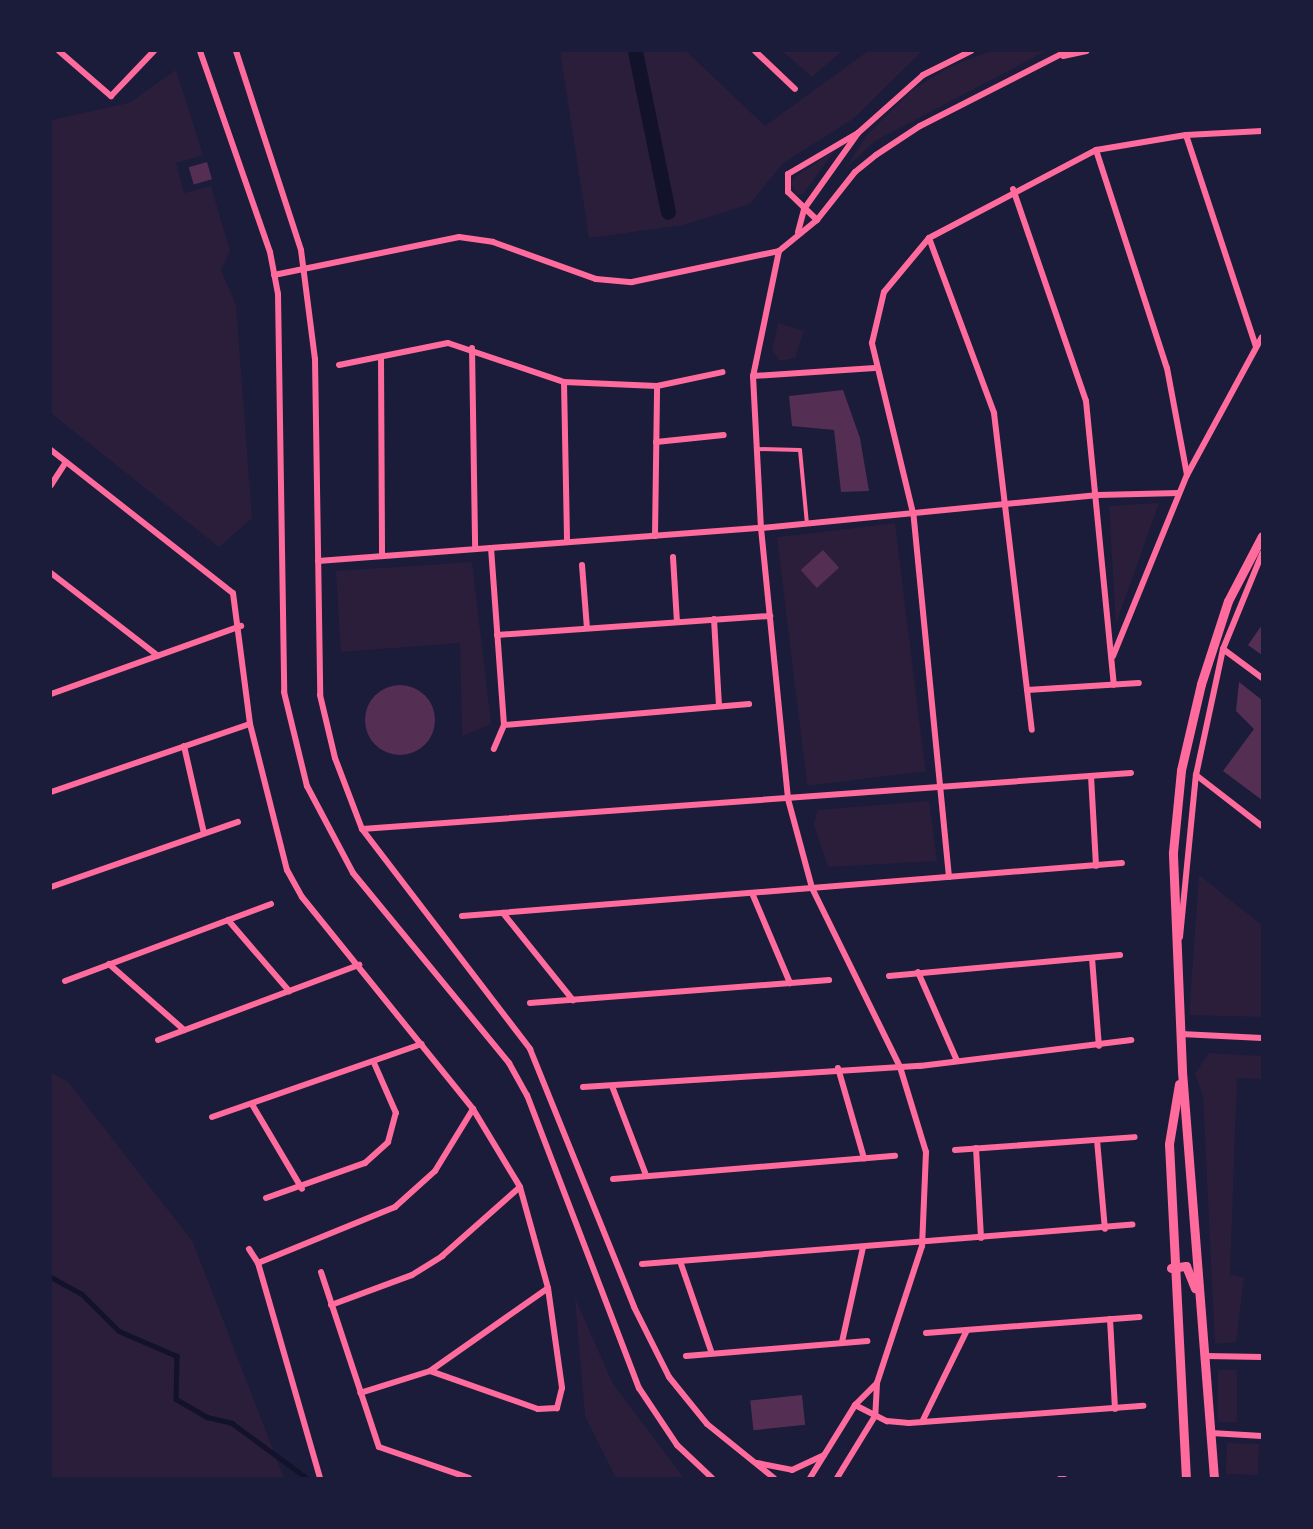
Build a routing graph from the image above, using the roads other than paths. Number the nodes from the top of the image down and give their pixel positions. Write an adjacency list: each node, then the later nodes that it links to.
1 (59, 51): 2 (street)
2 (154, 51)
3 (200, 51): 22 (street)
4 (236, 51): 21 (street)
5 (755, 51): 10 (street)
6 (971, 51): 12 (street)
7 (1067, 51): 9 (street)
8 (1086, 51): 9 (street)
9 (1057, 57): 17 (street)
10 (795, 89)
11 (1262, 131): 13 (street)
12 (858, 133): 16 (street); 16 (street)
13 (1186, 135): 14 (street); 24 (street)
14 (1096, 150): 15 (street); 38 (street)
15 (1013, 189): 19 (street); 41 (street)
16 (804, 209): 17 (street); 18 (street)
17 (817, 220): 18 (street)
18 (798, 232): 20 (street)
19 (929, 238): 28 (street); 42 (street)
20 (779, 251): 21 (street); 30 (street)
21 (304, 268): 22 (street); 54 (street)
22 (274, 275): 177 (street)
23 (1262, 337): 24 (street)
24 (1256, 347): 38 (street)
25 (472, 348): 26 (street); 31 (street); 50 (street)
26 (381, 357): 27 (street); 52 (street)
27 (339, 365)
28 (875, 368): 30 (street); 43 (street)
29 (723, 372): 32 (street)
30 (753, 376): 35 (street)
31 (564, 382): 32 (street); 48 (street)
32 (657, 386): 34 (street)
33 (724, 435): 34 (street)
34 (656, 442): 46 (street)
35 (757, 449): 44 (lane); 45 (street)
36 (51, 450): 37 (street)
37 (66, 462): 39 (street); 60 (street)
38 (1187, 475): 40 (street)
39 (51, 485)
40 (1179, 494): 41 (street); 65 (street)
41 (1098, 495): 42 (street); 65 (street)
42 (1006, 505): 43 (street); 69 (street)
43 (913, 513): 44 (street); 81 (street)
44 (807, 524): 45 (street)
45 (761, 528): 46 (street); 57 (street)
46 (656, 536): 48 (street)
47 (1262, 536): 101 (street)
48 (567, 542): 49 (street)
49 (491, 548): 50 (street); 62 (street)
50 (475, 549): 52 (street)
51 (1262, 555): 63 (street)
52 (382, 556): 54 (street)
53 (673, 557): 59 (street)
54 (318, 561): 86 (street)
55 (582, 565): 61 (street)
56 (51, 573): 64 (street)
57 (770, 616): 58 (street); 83 (street)
58 (714, 620): 59 (street); 72 (street)
59 (676, 622): 61 (street)
60 (241, 626): 64 (street); 73 (street)
61 (587, 628): 62 (street)
62 (497, 635): 74 (street)
63 (1223, 649): 66 (street); 79 (street)
64 (158, 656): 70 (street)
65 (1112, 660): 68 (street)
66 (1262, 678)
67 (1139, 683): 68 (street)
68 (1114, 685): 69 (street)
69 (1027, 690): 75 (street)
70 (53, 692)
71 (749, 704): 72 (street)
72 (719, 706): 74 (street)
73 (250, 724): 76 (street); 102 (street)
74 (504, 724): 77 (street)
75 (1032, 730)
76 (184, 747): 82 (street); 87 (street)
77 (494, 749)
78 (1131, 773): 80 (street)
79 (1197, 775): 85 (street); 101 (street)
80 (1090, 776): 81 (street); 89 (street)
81 (940, 788): 83 (street); 90 (street)
82 (51, 792)
83 (788, 799): 86 (street); 92 (street)
84 (238, 822): 87 (street)
85 (1262, 826)
86 (362, 829): 174 (street)
87 (204, 833): 91 (street)
88 (1122, 863): 89 (street)
89 (1096, 866): 90 (street)
90 (949, 878): 92 (street)
91 (51, 887)
92 (812, 888): 93 (street); 120 (street)
93 (752, 893): 95 (street); 107 (street)
94 (272, 904): 97 (street)
95 (503, 913): 96 (street); 109 (street)
96 (462, 916)
97 (228, 920): 100 (street); 108 (street)
98 (1120, 955): 99 (street)
99 (1092, 958): 103 (street); 117 (street)
100 (109, 964): 106 (street); 111 (street)
101 (1177, 964): 112 (street)
102 (359, 965): 108 (street); 116 (street)
103 (918, 972): 104 (street); 118 (street)
104 (889, 976)
105 (829, 980): 107 (street)
106 (65, 981)
107 (790, 983): 109 (street)
108 (289, 991): 111 (street)
109 (573, 1000): 110 (street)
110 (530, 1003)
111 (184, 1030): 114 (street)
112 (1181, 1034): 113 (street); 122 (street)
113 (1262, 1038)
114 (158, 1040)
115 (1131, 1040): 117 (street)
116 (422, 1044): 119 (street); 126 (street)
117 (1099, 1046): 118 (street)
118 (957, 1061): 120 (street)
119 (374, 1063): 125 (street); 137 (street)
120 (900, 1067): 121 (street); 142 (street)
121 (837, 1068): 123 (street); 133 (street)
122 (1182, 1070): 148 (street); 155 (street)
123 (612, 1086): 124 (street); 134 (street)
124 (583, 1087)
125 (253, 1106): 127 (street); 137 (street)
126 (473, 1109): 136 (street); 146 (street)
127 (212, 1117)
128 (1135, 1137): 129 (street)
129 (1097, 1140): 130 (street); 140 (street)
130 (976, 1148): 131 (street); 141 (street)
131 (955, 1150)
132 (895, 1156): 133 (street)
133 (864, 1158): 134 (street)
134 (646, 1175): 135 (street)
135 (613, 1179)
136 (520, 1187): 150 (street); 151 (street)
137 (302, 1189): 138 (street)
138 (267, 1197)
139 (1132, 1226): 140 (street)
140 (1105, 1229): 141 (street)
141 (981, 1238): 142 (street)
142 (922, 1246): 143 (street); 164 (street)
143 (862, 1247): 145 (street); 157 (street)
144 (249, 1249): 146 (street)
145 (680, 1261): 147 (street); 159 (street)
146 (258, 1263): 175 (street)
147 (642, 1264)
148 (1171, 1268): 155 (street); 183 (street)
149 (321, 1272): 151 (street)
150 (548, 1288): 163 (street); 163 (street)
151 (331, 1305): 165 (street)
152 (1139, 1317): 153 (street)
153 (1110, 1319): 154 (street); 168 (street)
154 (967, 1330): 156 (street); 170 (street)
155 (1203, 1331): 161 (street)
156 (926, 1333)
157 (842, 1341): 158 (street); 159 (street)
158 (867, 1341)
159 (711, 1351): 160 (street)
160 (686, 1356)
161 (1206, 1356): 162 (street); 171 (street)
162 (1262, 1357)
163 (430, 1371): 165 (street)
164 (877, 1383): 166 (street); 169 (street)
165 (360, 1393): 176 (street)
166 (855, 1405): 169 (street); 173 (street)
167 (1143, 1406): 168 (street)
168 (1115, 1409): 170 (street)
169 (875, 1416): 170 (street); 180 (street)
170 (922, 1422)
171 (1211, 1433): 172 (street); 184 (street)
172 (1262, 1436)
173 (825, 1455): 174 (street); 179 (street)
174 (755, 1463): 178 (street)
175 (320, 1478)
176 (469, 1478)
177 (712, 1478)
178 (774, 1478)
179 (810, 1478)
180 (837, 1478)
181 (1059, 1478): 182 (lane)
182 (1065, 1478)
183 (1186, 1478)
184 (1214, 1478)

